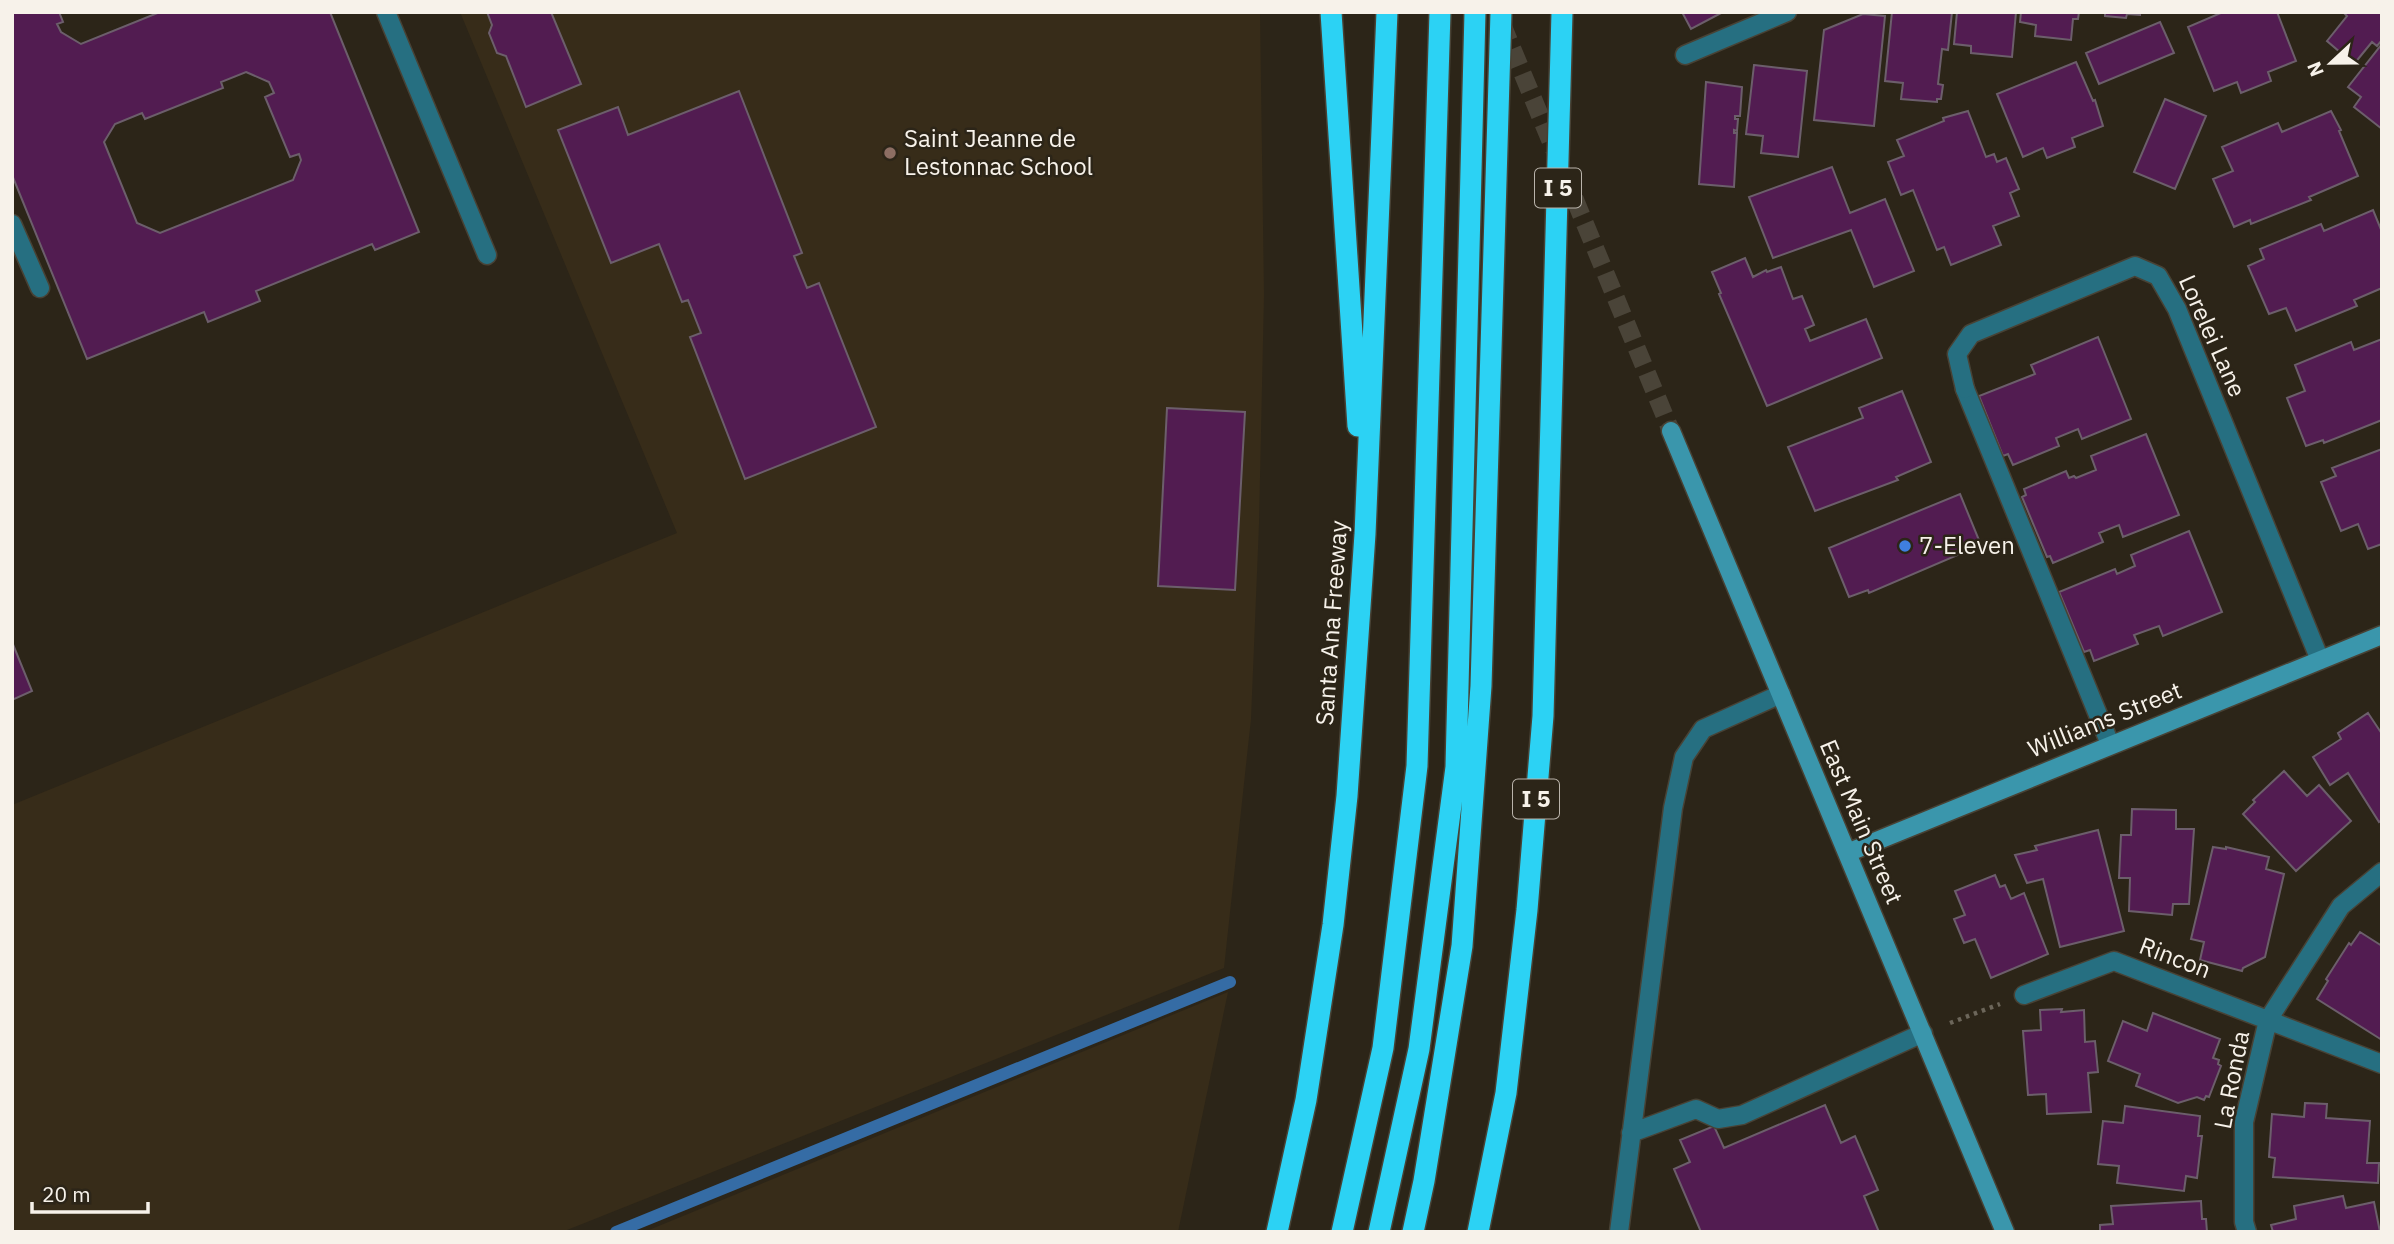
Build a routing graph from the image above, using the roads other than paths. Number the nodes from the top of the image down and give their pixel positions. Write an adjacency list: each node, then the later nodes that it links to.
1 (386, 12): 11 (street)
2 (1331, 12): 14 (highway)
3 (1387, 12): 14 (highway, Santa Ana Freeway)
4 (1440, 12): 27 (highway)
5 (1475, 12): 28 (highway)
6 (1501, 12): 29 (highway)
7 (1562, 12): 30 (highway, I 5)
8 (1787, 12): 9 (street)
9 (1685, 55)
10 (12, 224): 12 (street)
11 (487, 255)
12 (40, 288)
13 (1671, 431): 17 (street, East Main Street)
14 (1365, 534): 26 (highway, Santa Ana Freeway)
15 (2382, 635): 16 (street, Williams Street)
16 (2320, 660): 18 (street, Williams Street); 18 (street, Lorelei Lane)
17 (1781, 694): 19 (street, East Main Street); 25 (street)
18 (2110, 744): 19 (street, Williams Street)
19 (1847, 853): 23 (street, East Main Street)
20 (2382, 872): 22 (street, La Ronda)
21 (2024, 995): 22 (street, Rincon)
22 (2268, 1020): 24 (street, Rincon); 33 (street, La Ronda)
23 (1923, 1033): 25 (street); 32 (street, East Main Street)
24 (2382, 1064)
25 (1631, 1133): 31 (street)
26 (1277, 1232)
27 (1342, 1232)
28 (1379, 1232)
29 (1413, 1232)
30 (1478, 1232)
31 (1619, 1232)
32 (2005, 1232)
33 (2247, 1232)

